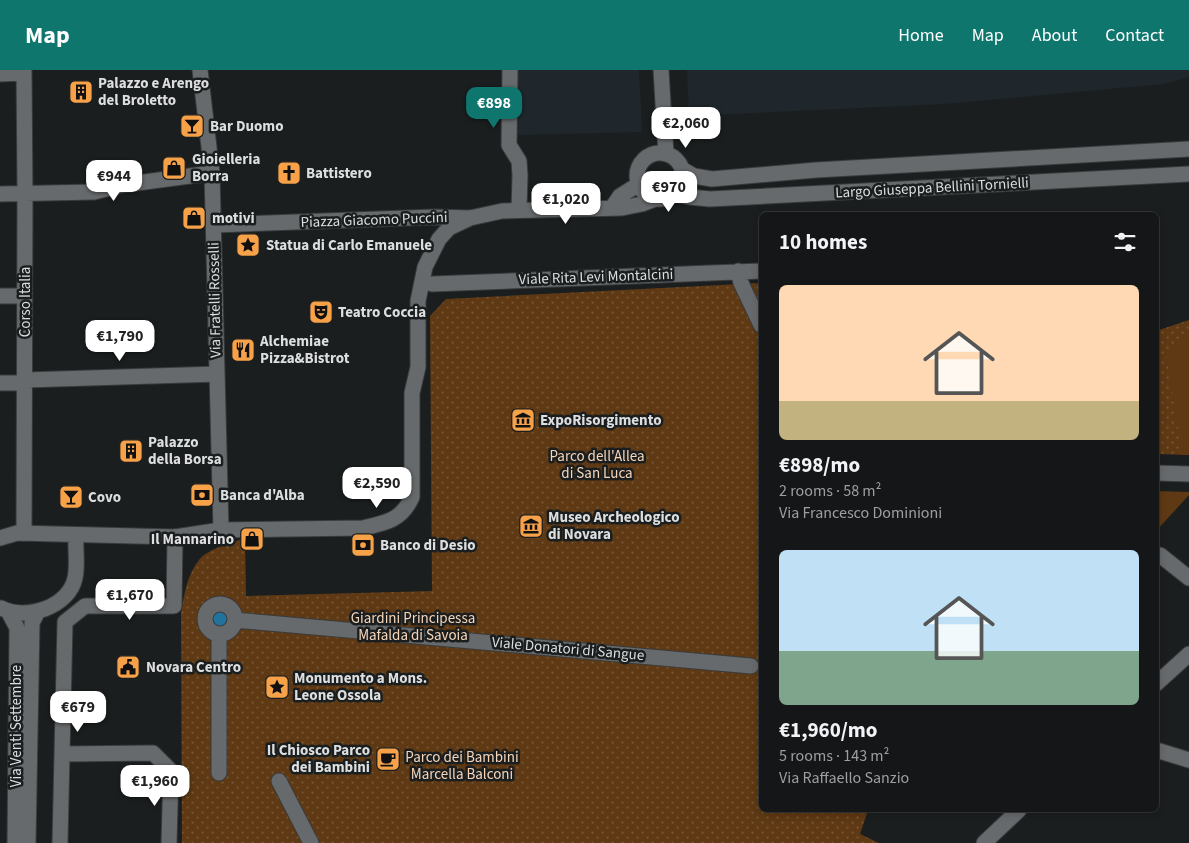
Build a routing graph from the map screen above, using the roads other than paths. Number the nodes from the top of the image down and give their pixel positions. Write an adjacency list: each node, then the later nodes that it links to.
1 (200, 70): 9 (street, Via Fratelli Rosselli)
2 (510, 70): 17 (street)
3 (661, 70): 7 (street)
4 (24, 73): 5 (street); 12 (street, Corso Italia)
5 (0, 74)
6 (1189, 148): 8 (street, Largo Giuseppa Bellini Tornielli)
7 (666, 154): 8 (street); 11 (street)
8 (682, 169): 14 (street)
9 (212, 173): 12 (street); 19 (street, Via Fratelli Rosselli)
10 (1189, 174): 14 (street, Largo Giuseppa Bellini Tornielli)
11 (639, 184): 15 (street); 16 (street)
12 (25, 193): 13 (street); 24 (street, Corso Italia)
13 (0, 194)
14 (676, 194): 15 (street)
15 (655, 199): 16 (street)
16 (612, 208): 17 (street)
17 (519, 210): 18 (street)
18 (470, 218): 19 (street, Piazza Giacomo Puccini); 31 (street)
19 (213, 226): 26 (street, Via Fratelli Rosselli)
20 (732, 270): 21 (street, Viale Rita Levi Montalcini); 22 (street, Viale Rita Levi Montalcini); 25 (street)
21 (759, 270)
22 (432, 284)
23 (0, 296): 24 (street)
24 (25, 296): 27 (street, Corso Italia)
25 (759, 321)
26 (217, 374): 27 (street); 31 (street, Via Fratelli Rosselli)
27 (25, 382): 28 (street); 32 (street, Corso Italia)
28 (0, 383)
29 (1159, 473): 30 (street)
30 (1189, 474)
31 (221, 530): 34 (street)
32 (24, 533): 33 (street); 35 (street)
33 (76, 535): 34 (street); 39 (street)
34 (175, 537): 46 (street)
35 (0, 538)
36 (1160, 555): 37 (street)
37 (1189, 578)
38 (4, 609): 39 (street); 51 (street, Via Venti Settembre)
39 (38, 611): 52 (street, Via Venti Settembre)
40 (235, 620): 41 (street); 41 (street); 43 (street, Viale Donatori di Sangue)
41 (219, 634): 48 (street)
42 (1189, 654): 44 (street)
43 (751, 666)
44 (1159, 681)
45 (1159, 751): 47 (street)
46 (62, 754): 53 (street); 54 (street)
47 (1189, 760)
48 (219, 773)
49 (279, 781): 55 (street)
50 (1017, 812): 56 (street)
51 (15, 843)
52 (28, 843)
53 (60, 843)
54 (169, 843)
55 (311, 843)
56 (984, 843)

